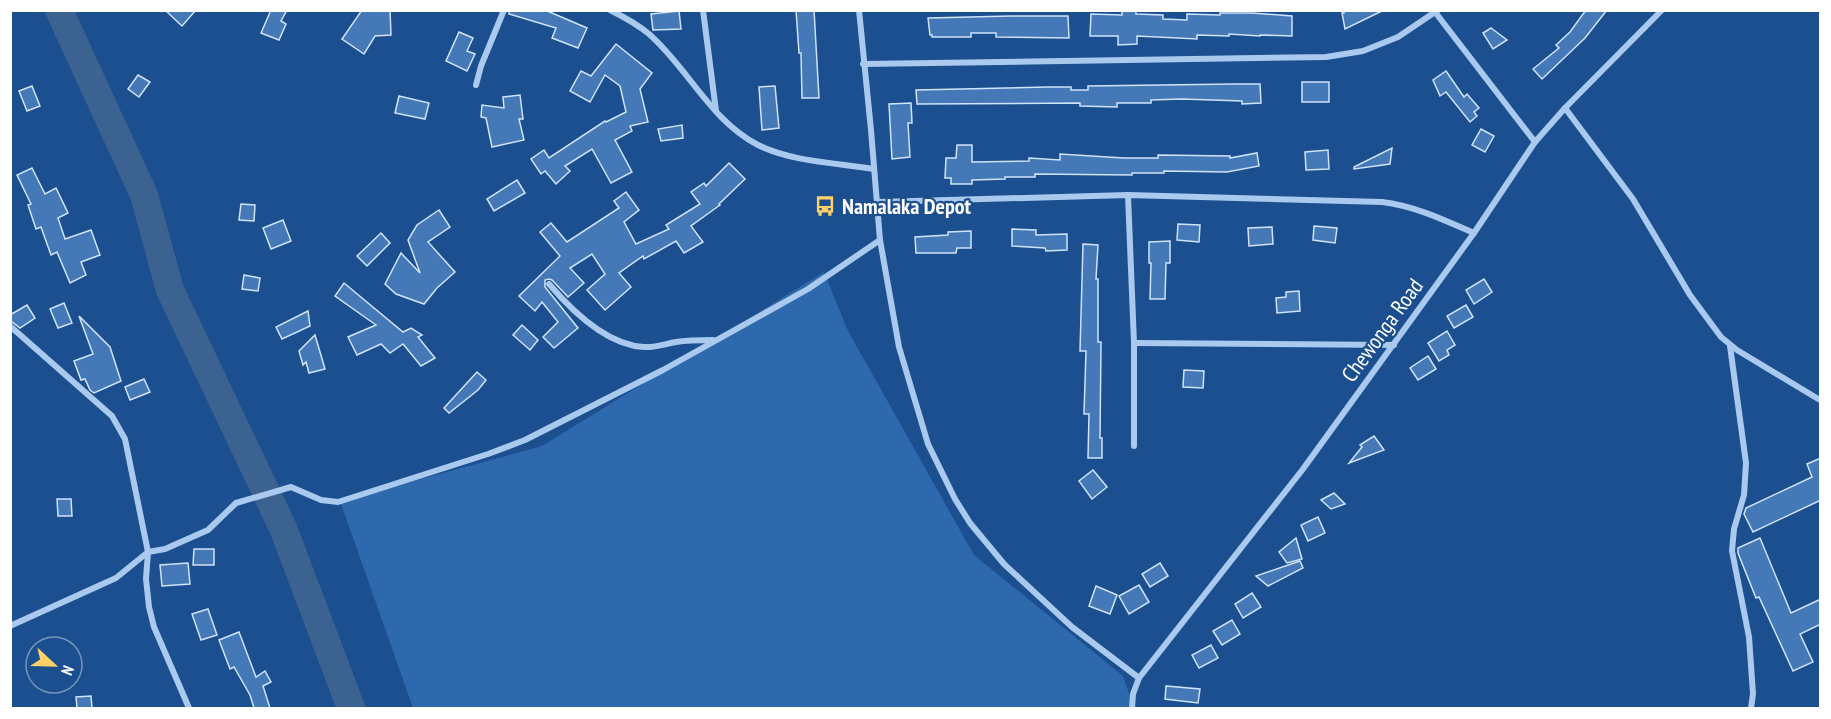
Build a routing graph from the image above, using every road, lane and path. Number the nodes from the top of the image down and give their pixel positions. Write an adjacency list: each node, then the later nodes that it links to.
1 (504, 10): 8 (street)
2 (610, 10): 10 (street)
3 (703, 10): 10 (street)
4 (859, 10): 7 (street)
5 (1662, 10): 9 (street, Chewonga Road)
6 (1436, 11): 7 (street); 11 (street)
7 (863, 64): 12 (street)
8 (476, 85)
9 (1565, 108): 11 (street, Chewonga Road); 22 (street)
10 (716, 113): 12 (street)
11 (1535, 142): 15 (street, Chewonga Road)
12 (874, 169): 14 (street)
13 (1128, 195): 14 (street); 15 (street); 20 (street)
14 (878, 202): 16 (street)
15 (1474, 233): 21 (street, Chewonga Road)
16 (880, 240): 19 (street); 27 (street)
17 (549, 284): 19 (street)
18 (10, 326): 25 (street)
19 (716, 340): 25 (street)
20 (1134, 343): 21 (street); 24 (street)
21 (1394, 345): 27 (street, Chewonga Road)
22 (1730, 346): 23 (street); 30 (street)
23 (1821, 400)
24 (1134, 446)
25 (148, 552): 26 (street); 28 (street)
26 (10, 626)
27 (1139, 678): 29 (street)
28 (189, 708)
29 (1132, 708)
30 (1751, 708)

